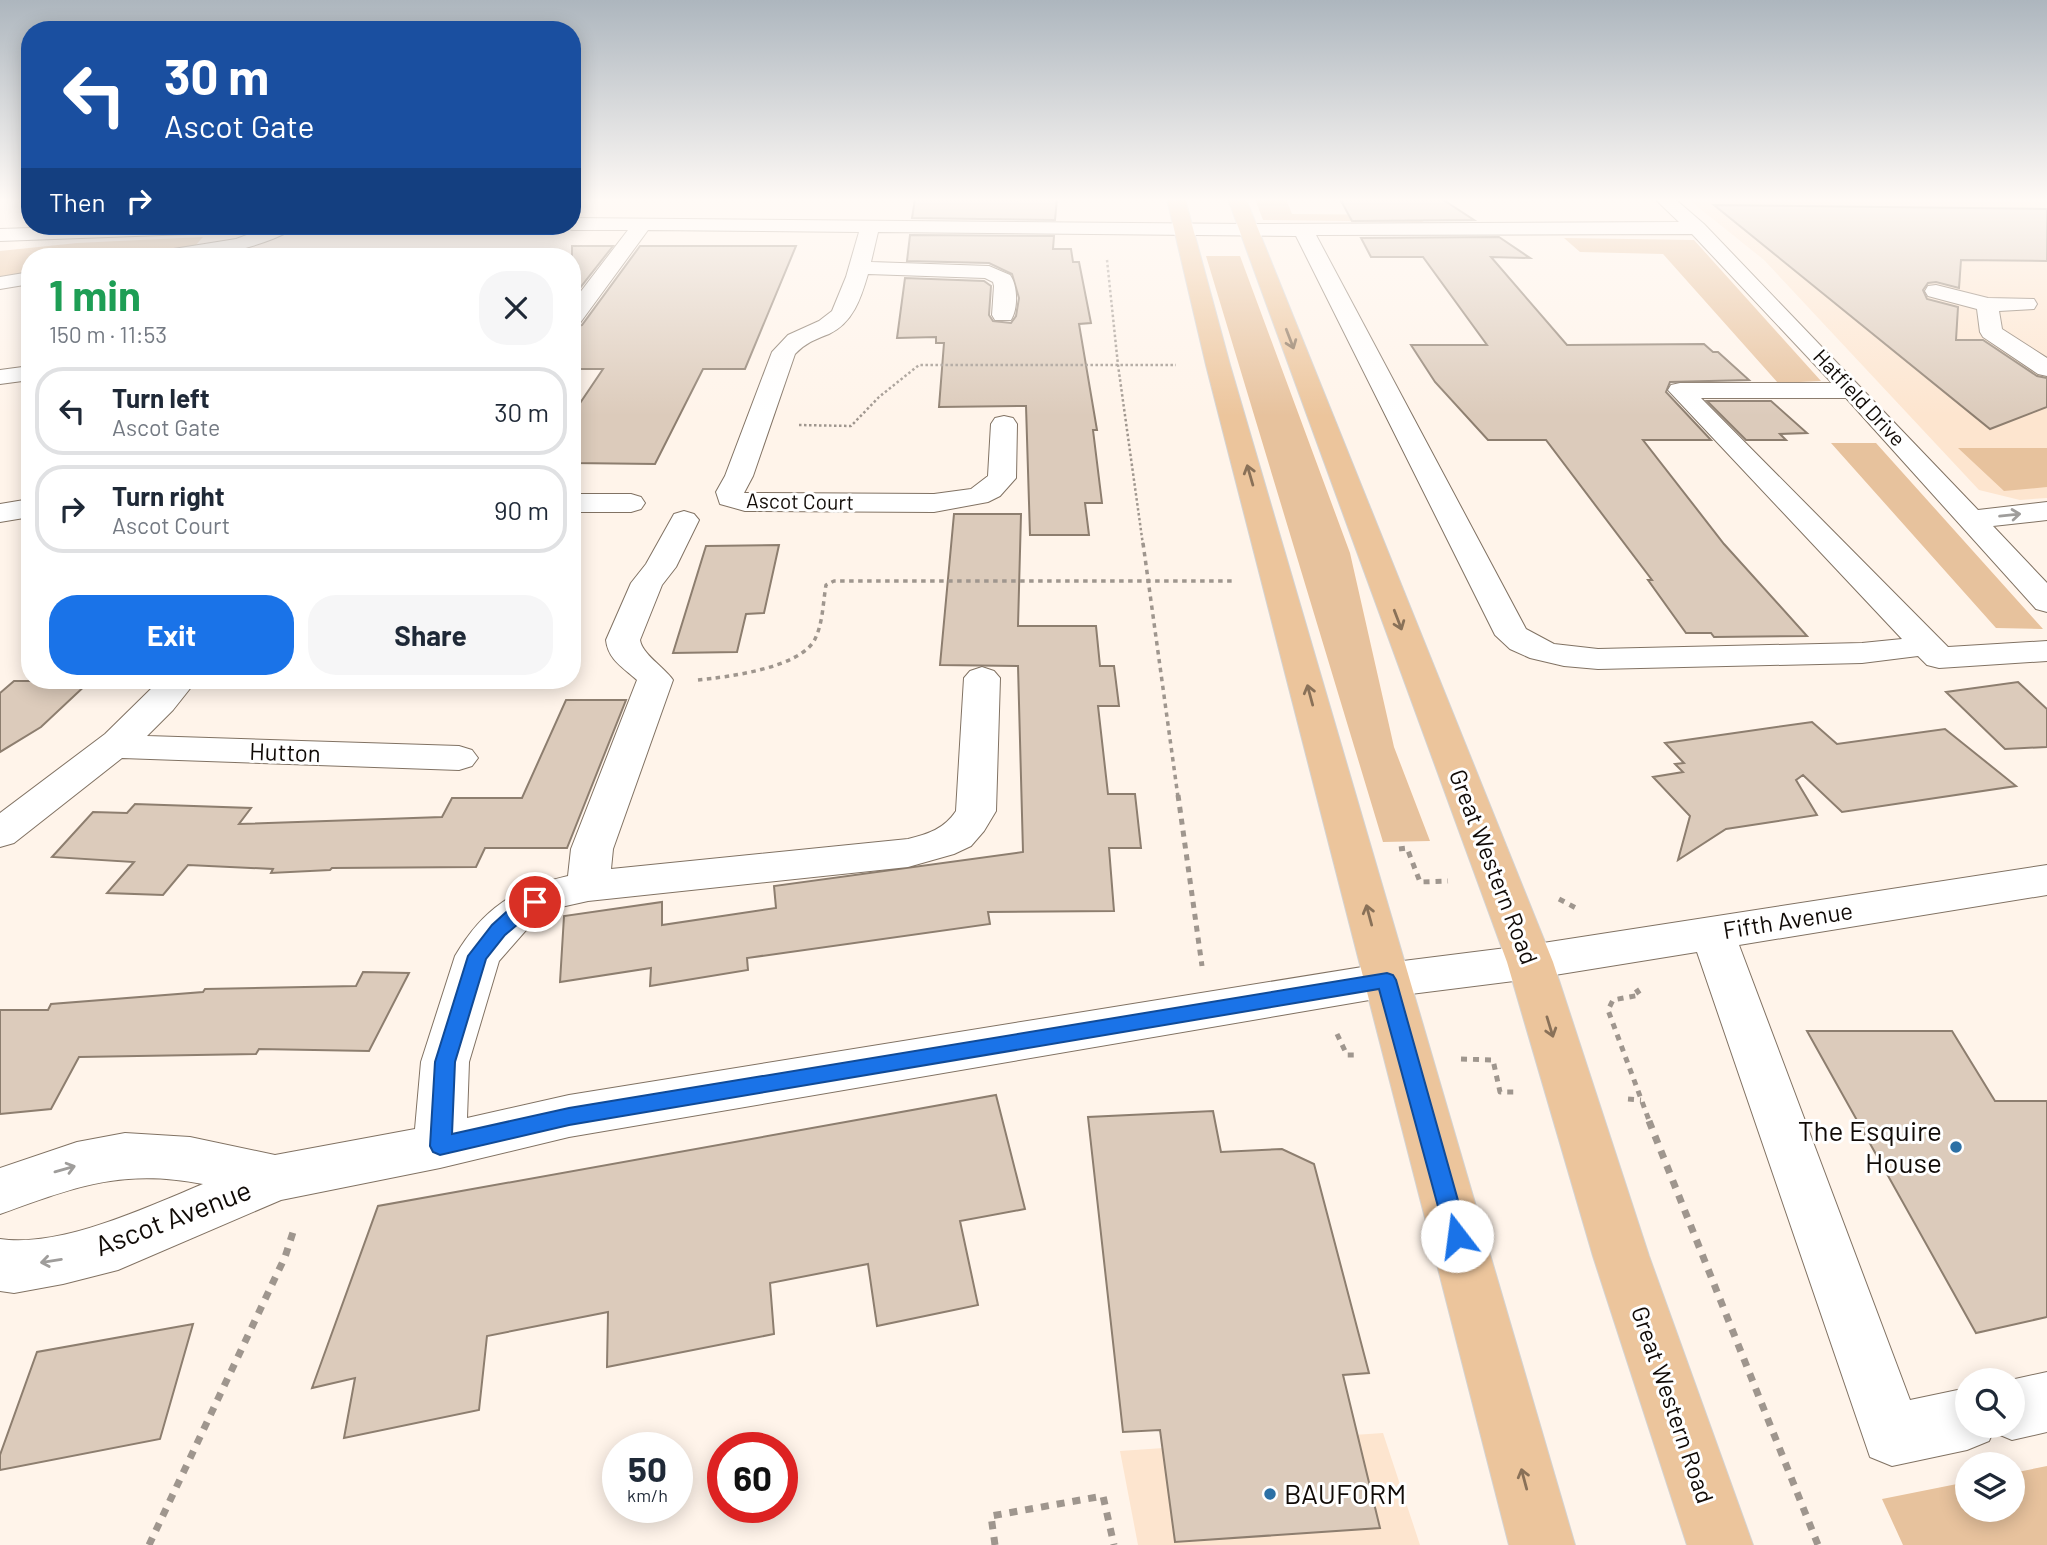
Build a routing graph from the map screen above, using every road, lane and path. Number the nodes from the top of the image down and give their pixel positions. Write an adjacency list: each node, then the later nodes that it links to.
1 (607, 271): 14 (street)
2 (857, 271): 23 (street, Ascot Court)
3 (960, 271): 15 (street)
4 (1108, 271): 16 (path)
5 (1193, 271): 17 (main road)
6 (1265, 271): 45 (main road, Great Western Road, one-way to 45)
7 (1324, 271): 34 (street)
8 (1738, 271): 21 (street, Hatfield Drive)
9 (21, 280): 10 (street)
10 (0, 283)
11 (1936, 291): 12 (street)
12 (1987, 304): 13 (street); 18 (street)
13 (2026, 304)
14 (581, 305)
15 (1003, 315)
16 (1118, 365): 17 (path); 23 (path); 31 (path)
17 (1218, 365): 32 (main road, one-way to 17)
18 (2047, 369)
19 (21, 374): 20 (street)
20 (0, 377)
21 (1853, 391): 29 (street, Hatfield Drive); 34 (street)
22 (1004, 424): 23 (street, Ascot Court)
23 (756, 425)
24 (581, 503): 25 (street)
25 (631, 503)
26 (21, 510): 28 (street)
27 (2047, 511): 29 (street, one-way to 27)
28 (0, 513)
29 (1973, 519): 33 (street, Hatfield Drive)
30 (684, 520): 37 (street)
31 (1150, 580): 32 (path); 37 (path); 47 (path)
32 (1280, 582): 46 (main road, one-way to 32)
33 (2047, 602)
34 (1925, 644): 35 (street)
35 (2047, 652)
36 (982, 678): 43 (street)
37 (655, 680): 43 (street)
38 (172, 689): 39 (street)
39 (111, 746): 40 (street, Hutton); 41 (street)
40 (459, 758)
41 (0, 833)
42 (2047, 880): 44 (street, Fifth Avenue)
43 (588, 886): 48 (street)
44 (1713, 933): 45 (street, Fifth Avenue); 54 (street)
45 (1530, 962): 46 (street, Fifth Avenue); 59 (main road, Great Western Road, one-way to 59)
46 (1387, 980): 47 (street, Fifth Avenue); 58 (main road, one-way to 46)
47 (1208, 1012): 48 (street, Fifth Avenue)
48 (440, 1146): 49 (street, Fifth Avenue)
49 (293, 1175): 50 (street, Ascot Avenue, one-way to 49); 51 (street, Ascot Avenue, one-way to 51); 55 (path)
50 (0, 1191)
51 (0, 1265)
52 (2047, 1402): 53 (street)
53 (2025, 1406)
54 (1955, 1422)
55 (149, 1545)
56 (995, 1545): 57 (path)
57 (1114, 1545)
58 (1542, 1545)
59 (1720, 1545)

